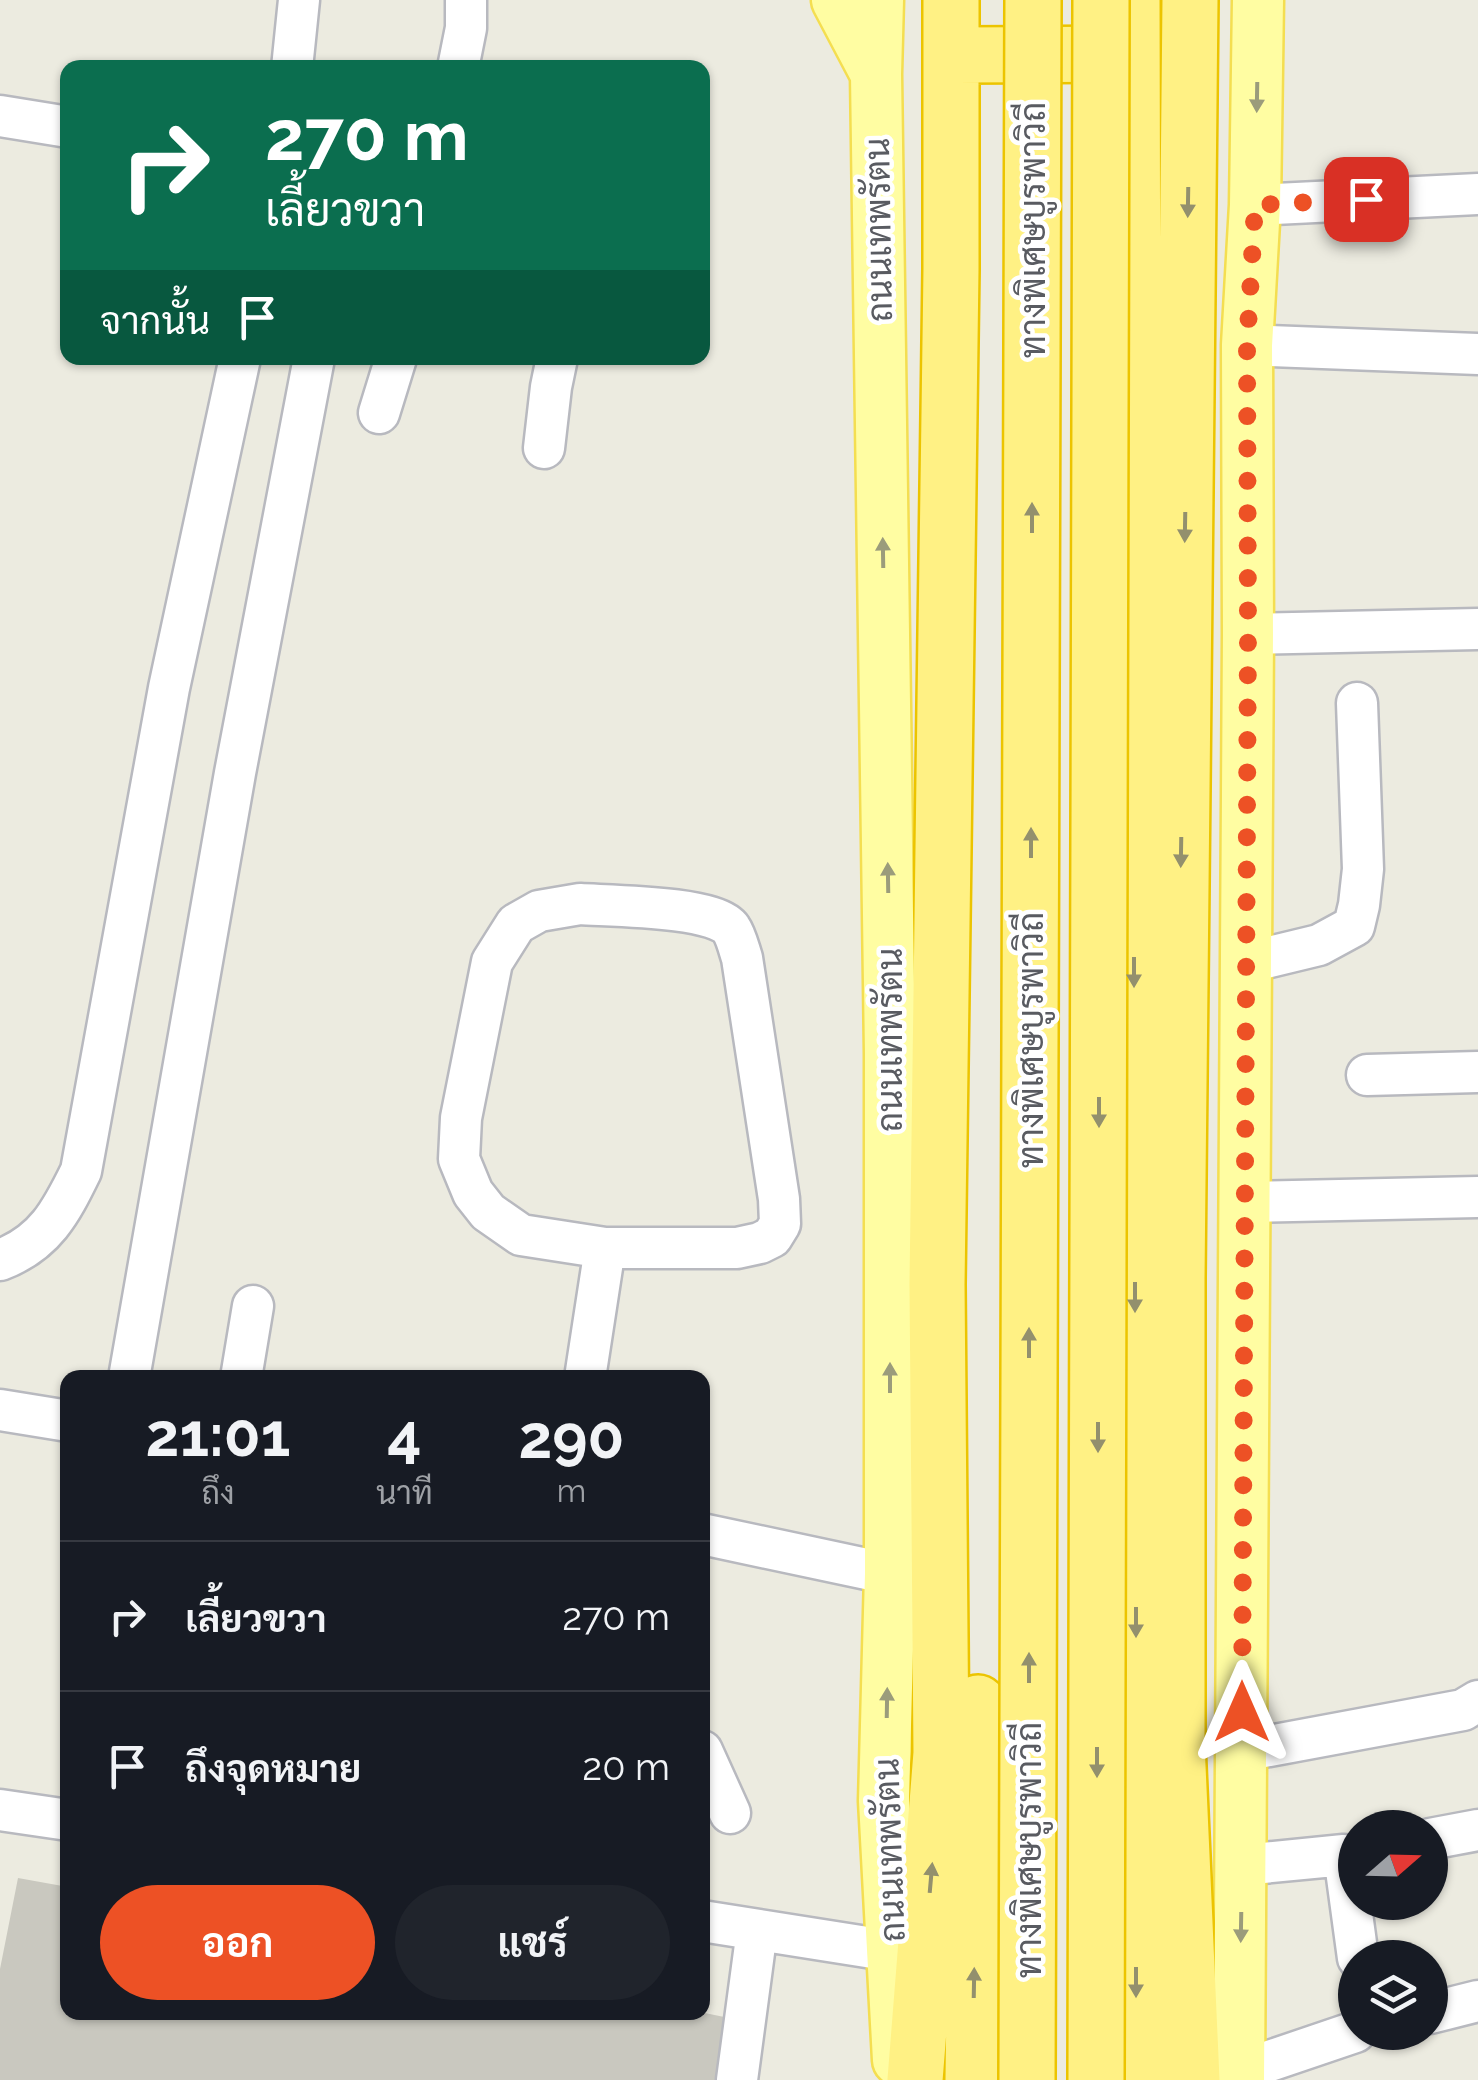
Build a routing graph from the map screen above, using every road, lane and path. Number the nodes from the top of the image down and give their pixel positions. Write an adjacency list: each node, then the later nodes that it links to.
1 (300, 0): 13 (street)
2 (466, 0): 14 (street)
3 (837, 0): 15 (main road)
4 (878, 0): 15 (main road, ถนนเทพรัตน)
5 (952, 0): 12 (highway); 65 (highway, one-way to 5)
6 (1033, 0): 67 (highway, ทางพิเศษบูรพาวิถี, one-way to 6, bridge)
7 (1101, 0): 68 (highway, ทางพิเศษบูรพาวิถี, one-way to 68, bridge)
8 (1132, 0): 11 (highway)
9 (1190, 0): 62 (highway, one-way to 62)
10 (1258, 0): 19 (main road, one-way to 19)
11 (1132, 54): 12 (highway); 69 (highway, one-way to 69)
12 (954, 55): 66 (highway, one-way to 12)
13 (293, 60)
14 (460, 60)
15 (876, 74): 45 (main road, ถนนเทพรัตน, one-way to 15)
16 (0, 116): 17 (street)
17 (60, 125)
18 (1478, 194): 19 (street)
19 (1255, 205): 20 (main road)
20 (1247, 346): 21 (street); 29 (main road)
21 (1478, 354)
22 (238, 365): 37 (street)
23 (313, 365): 39 (street)
24 (394, 365): 26 (street)
25 (554, 365): 27 (street)
26 (378, 413)
27 (544, 448)
28 (1478, 629): 29 (street)
29 (1248, 634): 31 (main road)
30 (1357, 703): 31 (street)
31 (1245, 963): 35 (main road)
32 (1478, 1072): 33 (street)
33 (1366, 1074)
34 (1478, 1197): 35 (street)
35 (1244, 1202): 47 (main road)
36 (604, 1248): 36 (street); 41 (street)
37 (0, 1260)
38 (253, 1306): 40 (street)
39 (130, 1370)
40 (242, 1370)
41 (585, 1370)
42 (0, 1410): 43 (street)
43 (60, 1420)
44 (710, 1536): 45 (street)
45 (890, 1574): 58 (main road, ถนนเทพรัตน, one-way to 45)
46 (1478, 1701): 47 (street)
47 (1242, 1751): 55 (main road)
48 (710, 1769): 50 (street)
49 (0, 1810): 51 (street)
50 (730, 1813)
51 (60, 1819)
52 (1478, 1830): 53 (street)
53 (1448, 1836)
54 (1338, 1855): 55 (street)
55 (1242, 1865): 62 (main road, one-way to 62)
56 (710, 1922): 57 (street)
57 (757, 1930): 58 (street); 63 (street)
58 (892, 1951): 64 (main road, ถนนเทพรัตน)
59 (1478, 2001): 60 (street)
60 (1448, 2008)
61 (1338, 2038): 62 (street)
62 (1223, 2077)
63 (738, 2080)
64 (900, 2080)
65 (914, 2080)
66 (973, 2080)
67 (1028, 2080)
68 (1096, 2080)
69 (1137, 2080)

